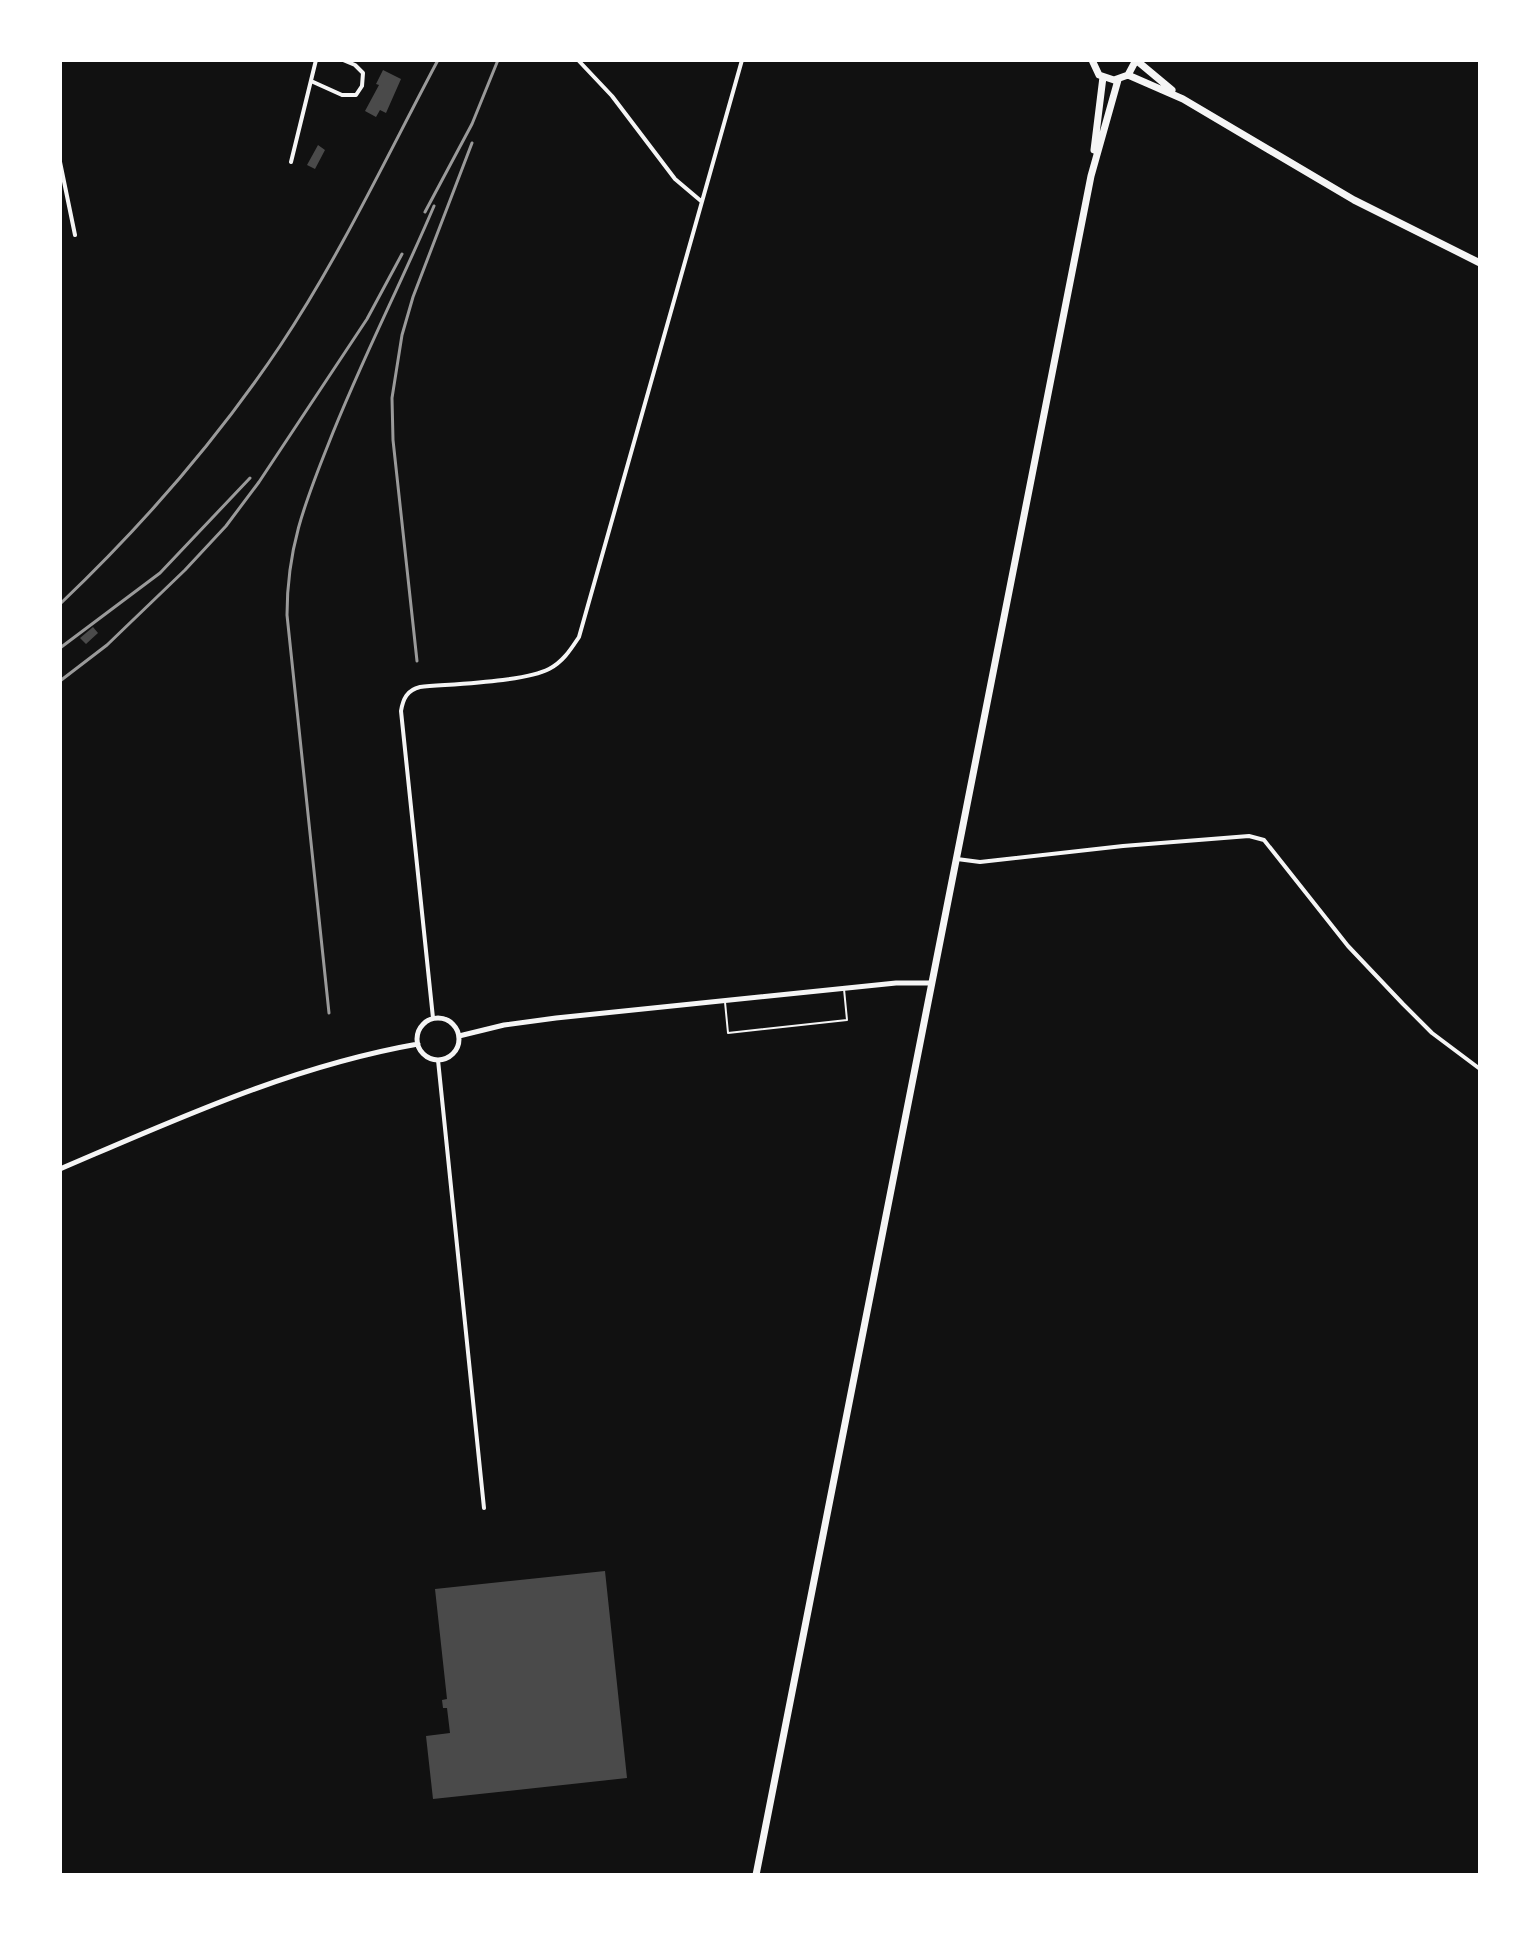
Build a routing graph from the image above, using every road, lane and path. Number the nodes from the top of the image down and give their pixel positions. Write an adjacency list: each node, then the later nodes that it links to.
1 (316, 60): 10 (street)
2 (343, 60): 10 (street)
3 (578, 60): 16 (street)
4 (742, 60): 16 (street)
5 (1092, 60): 8 (main road)
6 (1136, 60): 7 (main road); 11 (main road)
7 (1128, 75): 9 (main road); 11 (main road)
8 (1103, 77): 9 (main road); 14 (main road)
9 (1118, 80): 14 (main road)
10 (311, 81): 13 (street)
11 (1183, 99): 18 (main road)
12 (60, 162): 15 (street)
13 (291, 162)
14 (1091, 176): 19 (main road)
15 (63, 188): 17 (street)
16 (701, 201): 23 (street)
17 (75, 235)
18 (1480, 263)
19 (956, 859): 20 (main road); 27 (street)
20 (932, 983): 21 (street); 30 (main road)
21 (844, 988): 22 (street); 22 (lane)
22 (725, 1001): 24 (street)
23 (433, 1018): 24 (street); 25 (street)
24 (459, 1036): 26 (street)
25 (418, 1044): 26 (street); 28 (street)
26 (438, 1060): 29 (street)
27 (1480, 1069)
28 (60, 1169)
29 (484, 1508)
30 (756, 1875)

